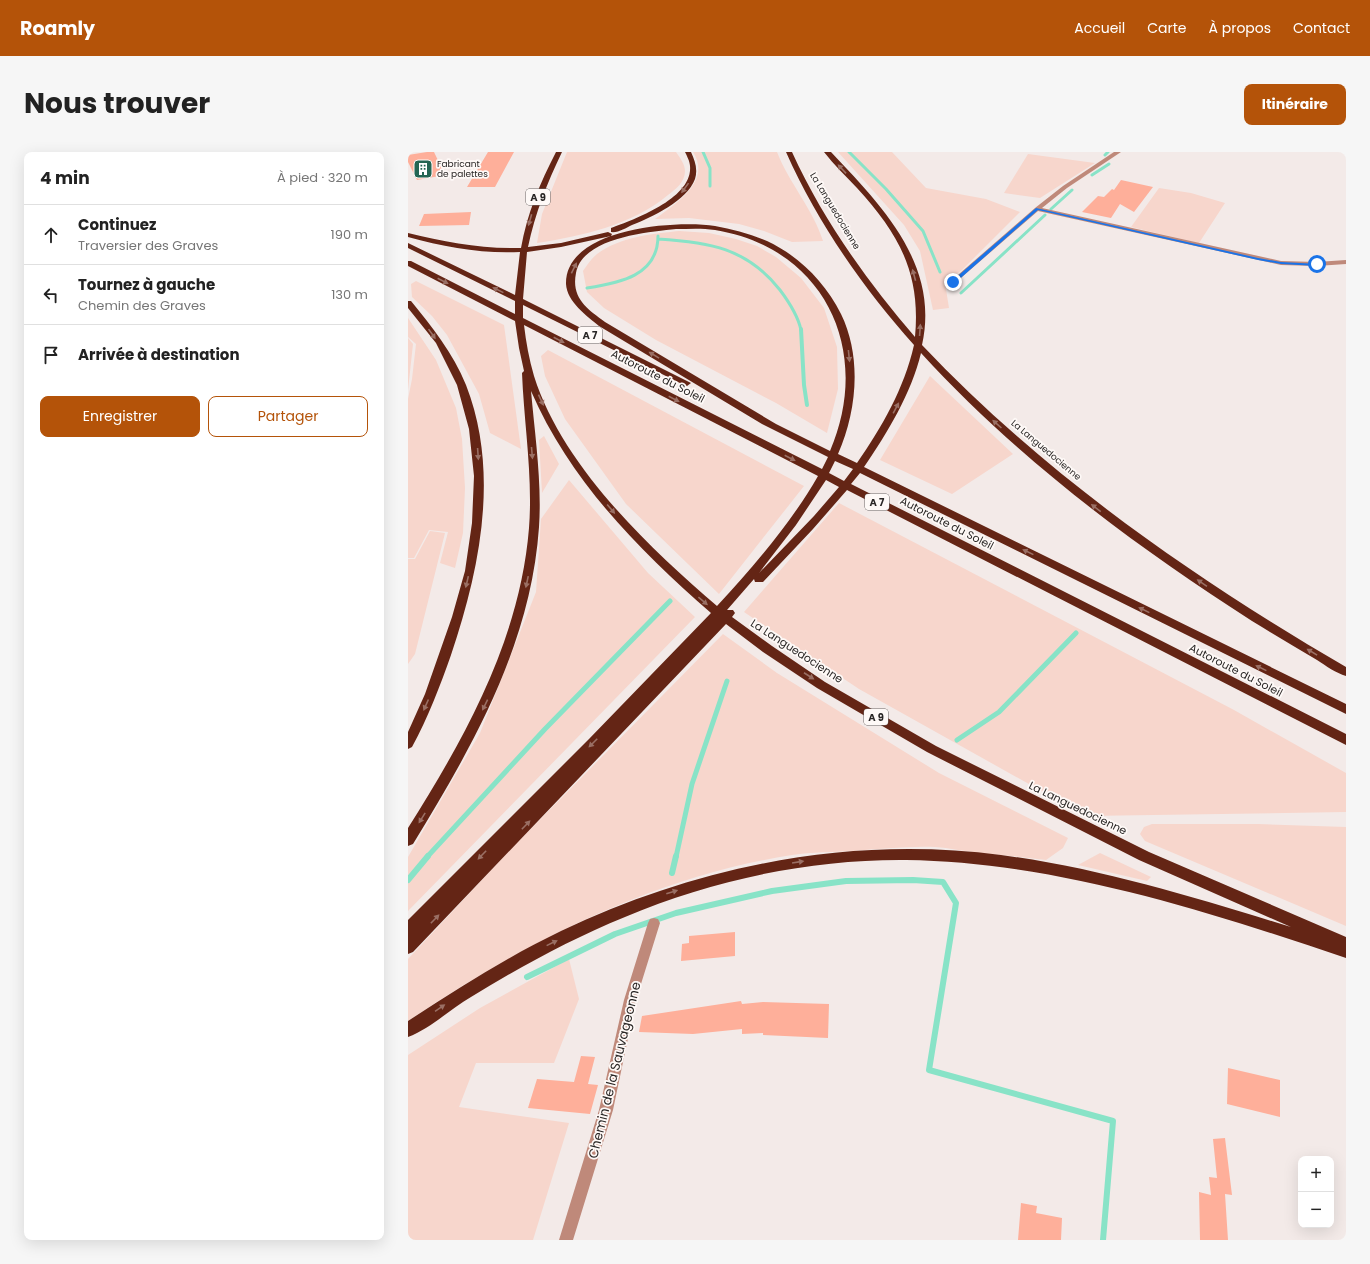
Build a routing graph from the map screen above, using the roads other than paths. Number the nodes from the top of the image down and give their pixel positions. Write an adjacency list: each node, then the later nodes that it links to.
1 (559, 152): 14 (highway, La Languedocienne / A 9, one-way to 14)
2 (688, 152): 8 (highway, one-way to 8)
3 (789, 152): 21 (highway, La Languedocienne, one-way to 3)
4 (827, 152): 18 (highway, one-way to 4)
5 (1118, 152): 6 (street)
6 (1037, 209): 10 (street); 12 (street)
7 (408, 235): 8 (highway)
8 (594, 238): 16 (highway)
9 (408, 245): 15 (highway, Autoroute du Soleil / A 7, one-way to 9)
10 (1346, 262)
11 (408, 263): 23 (highway, Autoroute du Soleil / A 7, one-way to 23)
12 (953, 282)
13 (408, 303): 24 (highway, one-way to 24)
14 (524, 350): 25 (highway, one-way to 25); 28 (highway, La Languedocienne / A 9, one-way to 28)
15 (772, 425): 16 (highway, one-way to 16); 22 (highway, Autoroute du Soleil / A 7, one-way to 15)
16 (847, 427): 17 (highway)
17 (811, 502): 18 (highway); 19 (highway)
18 (759, 578): 19 (highway)
19 (745, 589): 20 (highway)
20 (701, 638): 27 (highway, one-way to 27); 29 (highway, one-way to 20)
21 (1346, 672)
22 (1346, 709)
23 (1346, 740)
24 (408, 744)
25 (408, 840)
26 (654, 923): 32 (street, Chemin de la Sauvageonne)
27 (408, 930)
28 (1346, 944)
29 (408, 947)
30 (1346, 951): 31 (highway, one-way to 30)
31 (408, 1030)
32 (566, 1240)

